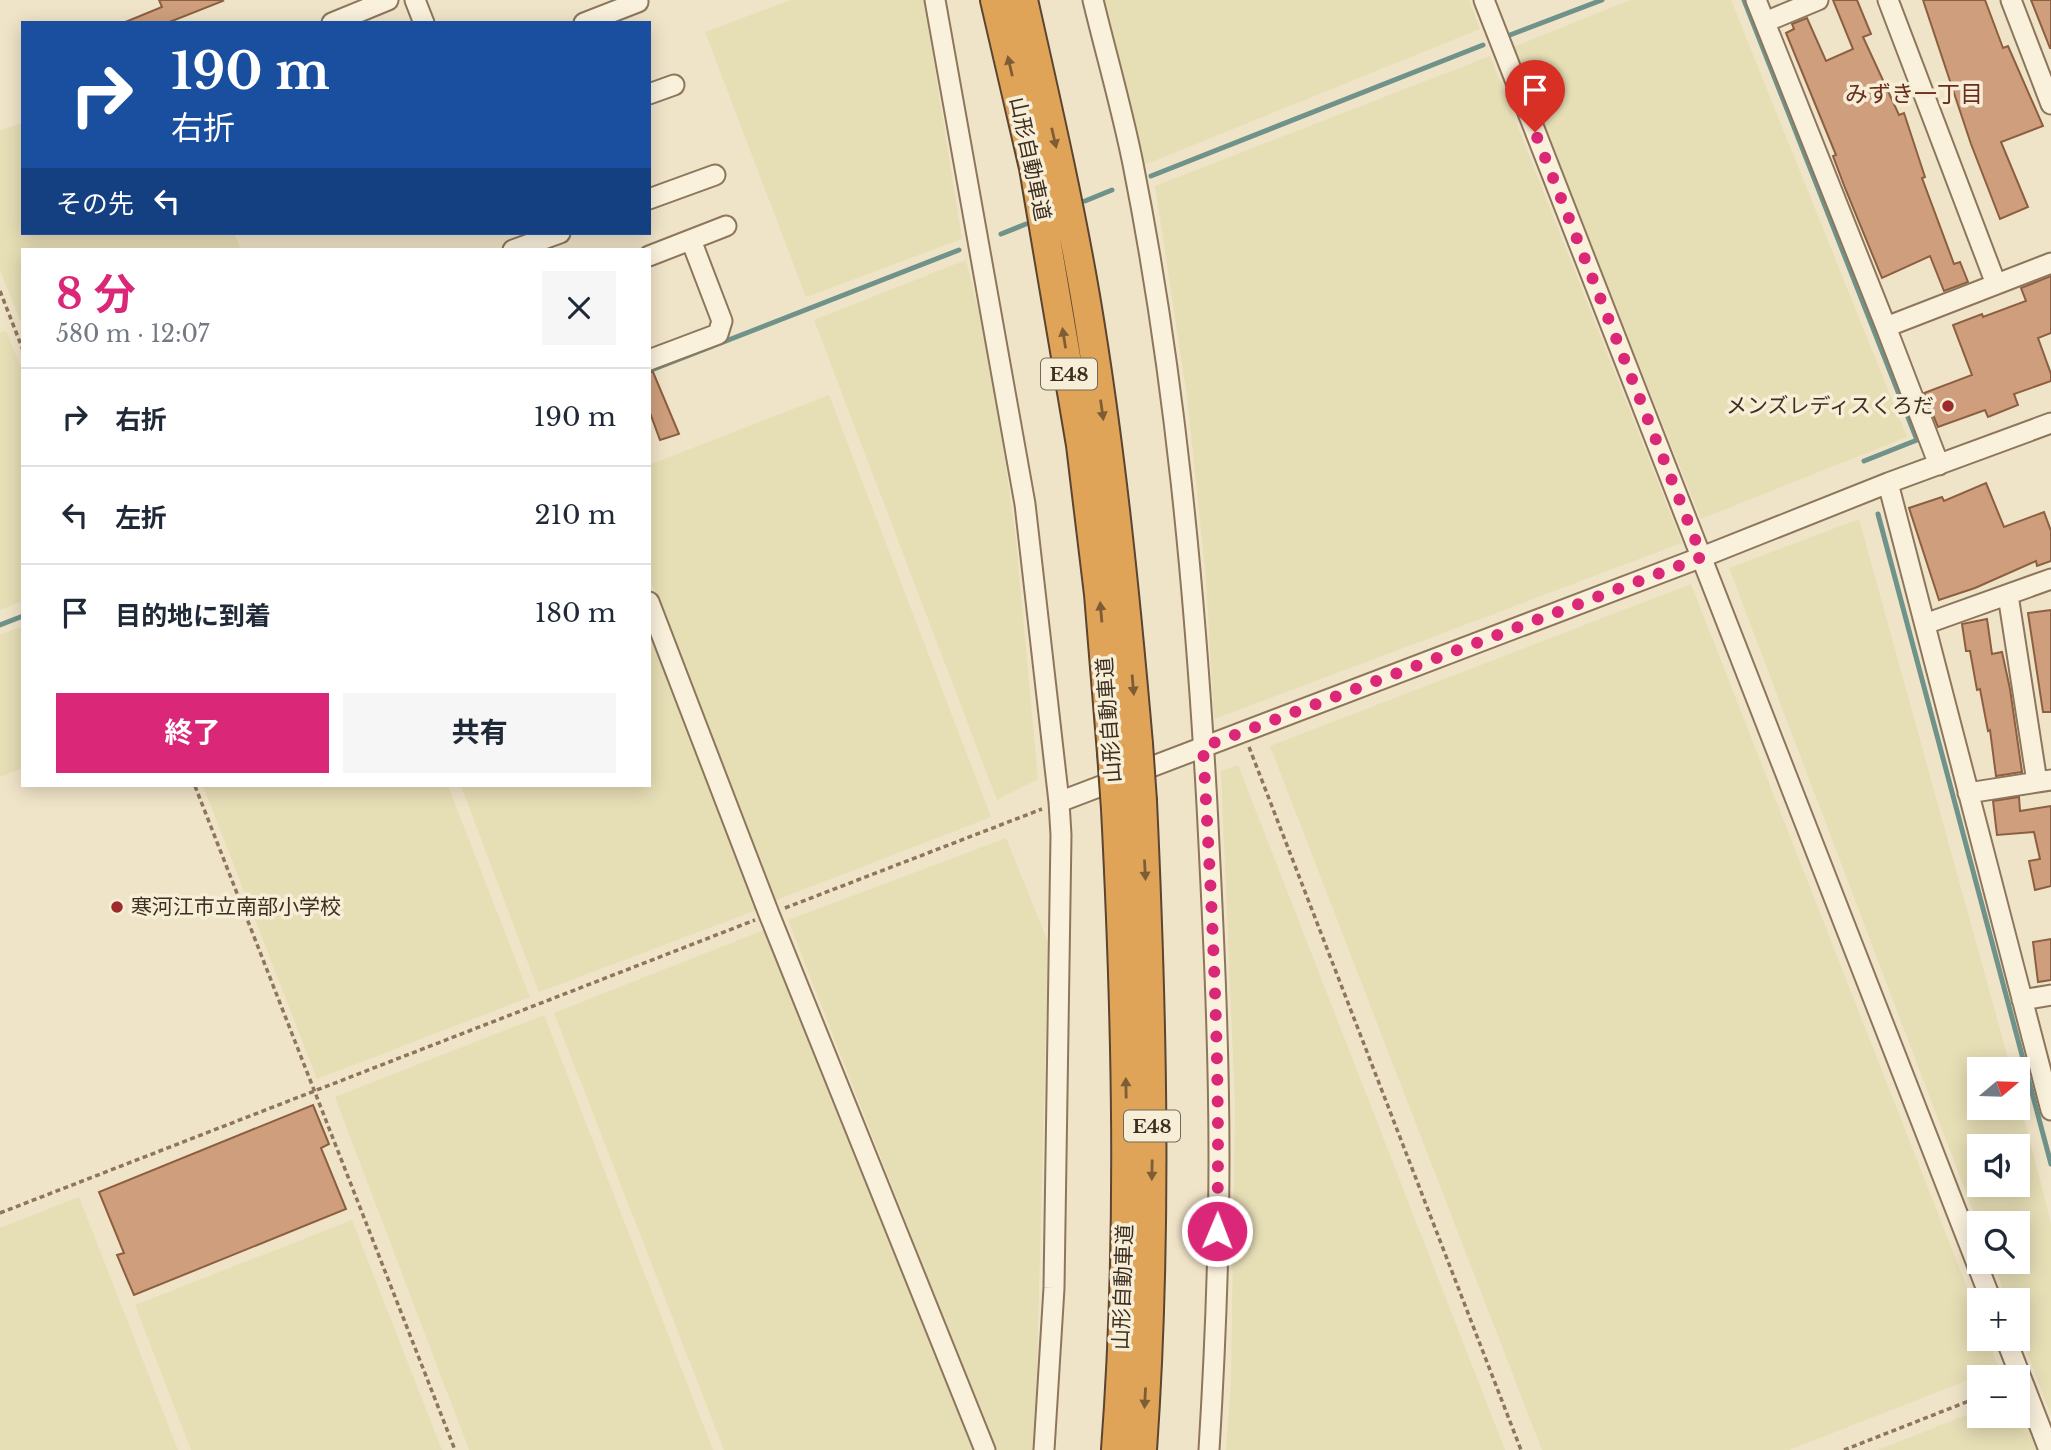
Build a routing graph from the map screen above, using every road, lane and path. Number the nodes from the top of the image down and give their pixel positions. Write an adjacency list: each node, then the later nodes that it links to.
1 (388, 0): 13 (street)
2 (415, 0): 14 (street)
3 (935, 0): 48 (street)
4 (995, 0): 44 (highway, 山形自動車道 / E48, one-way to 4)
5 (1023, 0): 44 (highway, 山形自動車道 / E48, one-way to 44)
6 (1093, 0): 43 (street)
7 (1484, 0): 37 (street)
8 (1756, 0): 16 (street)
9 (1818, 0): 16 (street)
10 (1888, 0): 29 (street)
11 (2011, 0): 17 (street)
12 (638, 2): 15 (street)
13 (337, 21)
14 (423, 21)
15 (589, 21)
16 (1765, 22): 31 (street)
17 (2047, 78): 20 (street)
18 (674, 85): 19 (street)
19 (651, 93)
20 (2051, 104)
21 (715, 175): 22 (street)
22 (651, 198)
23 (726, 226): 25 (street)
24 (554, 235): 26 (street)
25 (691, 240): 27 (street); 33 (street)
26 (519, 248)
27 (651, 255)
28 (2051, 263): 29 (street)
29 (1996, 284): 31 (street)
30 (0, 291): 32 (path)
31 (1886, 327): 35 (street)
32 (21, 345)
33 (651, 359)
34 (2051, 423): 35 (street)
35 (1939, 465): 36 (street)
36 (1888, 483): 37 (street); 41 (street)
37 (1702, 557): 42 (street); 56 (street)
38 (2051, 579): 39 (street)
39 (2008, 595): 41 (street); 45 (street)
40 (651, 607): 50 (street)
41 (1925, 624): 47 (street)
42 (1243, 732): 43 (street); 65 (path)
43 (1203, 747): 48 (street); 64 (street)
44 (1125, 748): 49 (highway, 山形自動車道 / E48, bridge)
45 (2044, 781): 47 (street)
46 (195, 787): 53 (path)
47 (1968, 793): 52 (street)
48 (1059, 802): 50 (path); 61 (street)
49 (1129, 805): 62 (highway, 山形自動車道 / E48, one-way to 49); 63 (highway, 山形自動車道 / E48, one-way to 63)
50 (769, 914): 53 (path); 60 (street)
51 (2051, 995): 52 (street)
52 (2022, 1000): 54 (street)
53 (316, 1091): 55 (path); 59 (path)
54 (2051, 1110)
55 (0, 1213)
56 (1986, 1288)
57 (2011, 1351): 67 (street)
58 (1967, 1402): 66 (path)
59 (455, 1450)
60 (985, 1450)
61 (1045, 1450)
62 (1116, 1450)
63 (1142, 1450)
64 (1209, 1450)
65 (1521, 1450)
66 (1844, 1450)
67 (2049, 1450)

